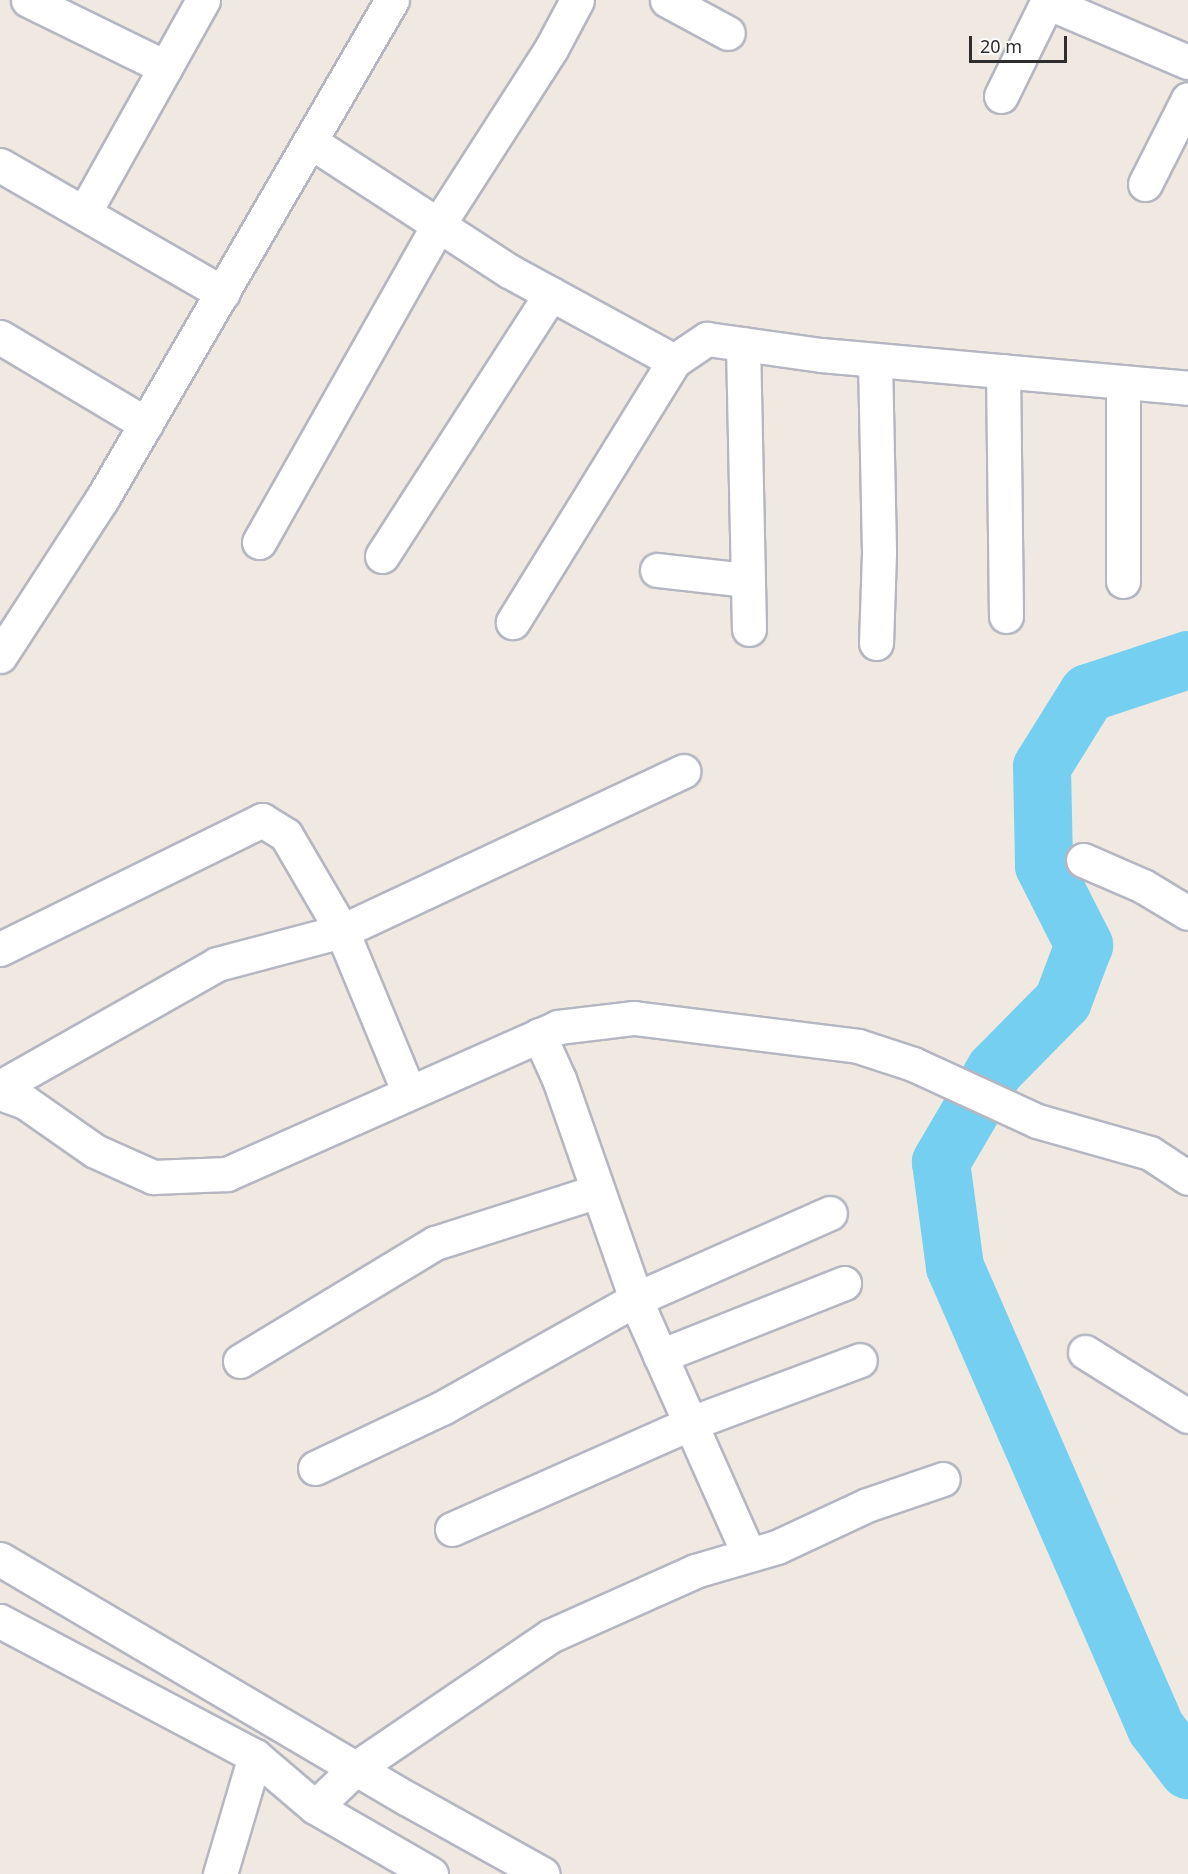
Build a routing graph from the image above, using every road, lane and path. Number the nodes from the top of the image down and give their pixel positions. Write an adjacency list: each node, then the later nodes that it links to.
1 (28, 0): 9 (street)
2 (203, 0): 9 (street)
3 (392, 0): 12 (street)
4 (577, 0): 16 (street)
5 (667, 0): 7 (street)
6 (1048, 1): 8 (street); 10 (street)
7 (728, 33)
8 (1188, 62)
9 (165, 67): 15 (street)
10 (1001, 96)
11 (1188, 99): 14 (street)
12 (311, 142): 16 (street); 17 (street)
13 (0, 165): 15 (street)
14 (1145, 184)
15 (84, 213): 17 (street)
16 (438, 225): 18 (street); 27 (street)
17 (223, 293): 26 (street)
18 (551, 294): 22 (street); 28 (street)
19 (0, 337): 26 (street)
20 (743, 344): 21 (street); 22 (street); 30 (street)
21 (875, 360): 23 (street); 35 (street)
22 (674, 361): 33 (street)
23 (1003, 371): 24 (street); 32 (street)
24 (1123, 381): 25 (street); 31 (street)
25 (1188, 388)
26 (146, 424): 36 (street)
27 (259, 542)
28 (382, 556)
29 (657, 570): 30 (street)
30 (746, 580): 34 (street)
31 (1124, 581)
32 (1006, 616)
33 (513, 622)
34 (749, 629)
35 (876, 643)
36 (0, 656)
37 (683, 771): 40 (street)
38 (1083, 860): 39 (street)
39 (1188, 913)
40 (342, 931): 41 (street); 43 (street); 44 (street)
41 (0, 949)
42 (539, 1035): 44 (street); 46 (street); 47 (street)
43 (0, 1087)
44 (408, 1090): 45 (street)
45 (0, 1093)
46 (1188, 1178)
47 (598, 1191): 50 (street); 54 (street)
48 (830, 1213): 50 (street)
49 (844, 1283): 52 (street)
50 (636, 1299): 52 (street); 57 (street)
51 (1085, 1352): 55 (street)
52 (660, 1356): 56 (street)
53 (860, 1360): 56 (street)
54 (240, 1361)
55 (1188, 1416)
56 (691, 1423): 59 (street); 60 (street)
57 (315, 1468)
58 (943, 1479): 60 (street)
59 (452, 1529)
60 (749, 1555): 64 (street)
61 (0, 1558): 64 (street)
62 (0, 1621): 63 (street)
63 (255, 1756): 65 (street); 67 (street)
64 (356, 1768): 65 (street); 68 (street)
65 (315, 1807): 66 (street)
66 (412, 1869)
67 (220, 1874)
68 (543, 1874)

